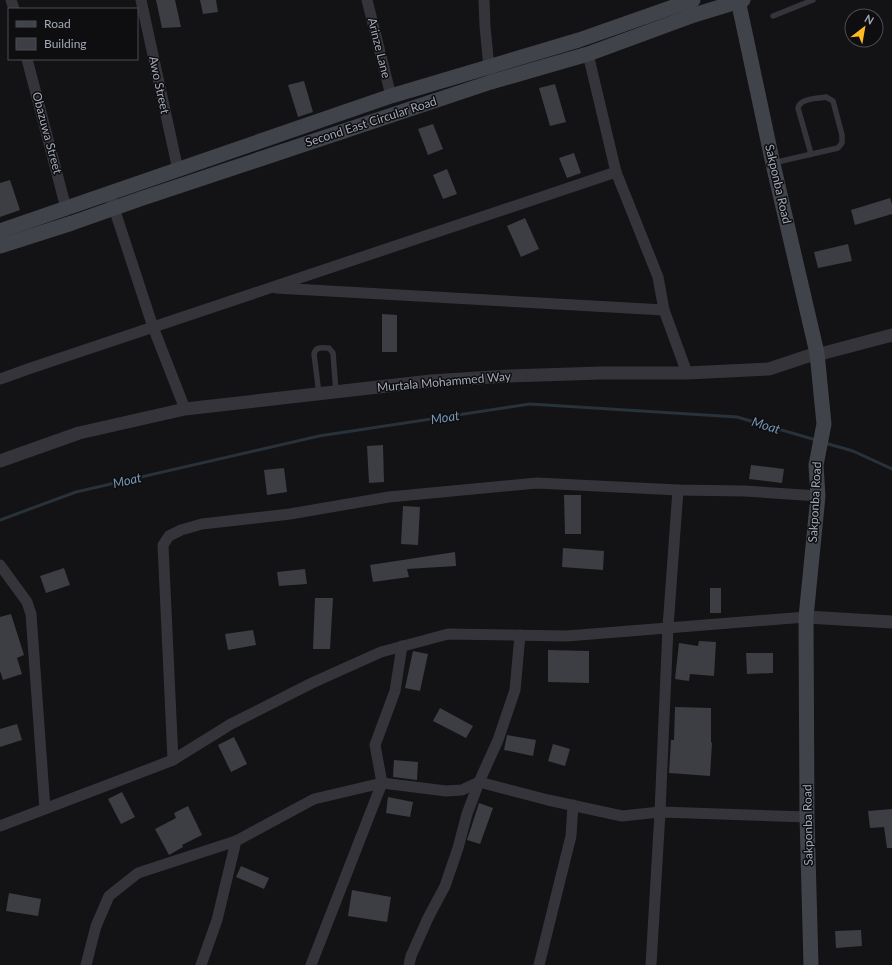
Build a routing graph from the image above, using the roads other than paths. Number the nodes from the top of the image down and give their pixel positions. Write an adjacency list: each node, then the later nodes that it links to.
1 (141, 0): 14 (street, Awo Street)
2 (367, 0): 11 (street, Arinze Lane)
3 (484, 0): 10 (street)
4 (693, 0): 10 (main road, Second East Circular Road)
5 (739, 0): 8 (main road, Second East Circular Road); 13 (main road, Sakponba Road)
6 (813, 0): 7 (lane)
7 (773, 16)
8 (588, 54): 15 (street); 18 (main road, Second East Circular Road)
9 (27, 60): 17 (street, Obazuwa Street)
10 (489, 68): 11 (main road, Second East Circular Road)
11 (391, 96): 14 (main road, Second East Circular Road)
12 (811, 154): 12 (lane); 13 (lane)
13 (773, 164): 25 (main road, Sakponba Road)
14 (178, 170): 16 (main road, Second East Circular Road)
15 (616, 172): 21 (street); 22 (street)
16 (109, 193): 17 (main road, Second East Circular Road); 18 (street)
17 (66, 208): 19 (main road, Second East Circular Road)
18 (115, 208): 20 (main road, Second East Circular Road); 23 (street)
19 (0, 231)
20 (0, 246)
21 (269, 288): 22 (street); 23 (street)
22 (664, 310): 26 (street)
23 (153, 327): 27 (street); 30 (street)
24 (892, 335): 25 (street, Murtala Mohammed Way)
25 (817, 352): 26 (street, Murtala Mohammed Way); 33 (main road, Sakponba Road)
26 (687, 373): 28 (street, Murtala Mohammed Way)
27 (0, 379)
28 (336, 392): 29 (street, Murtala Mohammed Way); 29 (lane)
29 (319, 394): 30 (street, Murtala Mohammed Way)
30 (185, 409): 31 (street, Murtala Mohammed Way)
31 (0, 461)
32 (678, 490): 33 (street); 37 (street); 40 (street)
33 (818, 496): 35 (main road, Sakponba Road)
34 (0, 565): 44 (street)
35 (806, 616): 36 (street); 37 (street); 46 (main road, Sakponba Road)
36 (892, 622)
37 (668, 627): 38 (street); 45 (street)
38 (520, 635): 39 (street); 41 (street)
39 (402, 646): 40 (street); 42 (street)
40 (173, 760): 44 (street)
41 (479, 782): 42 (street); 43 (street); 52 (street)
42 (382, 783): 48 (street); 51 (street)
43 (573, 805): 45 (street); 53 (street)
44 (46, 809): 47 (street)
45 (660, 812): 46 (street); 54 (street)
46 (807, 817): 55 (main road, Sakponba Road)
47 (0, 827)
48 (236, 841): 49 (street); 50 (street)
49 (86, 965)
50 (201, 965)
51 (310, 965)
52 (409, 965)
53 (539, 965)
54 (651, 965)
55 (810, 965)

